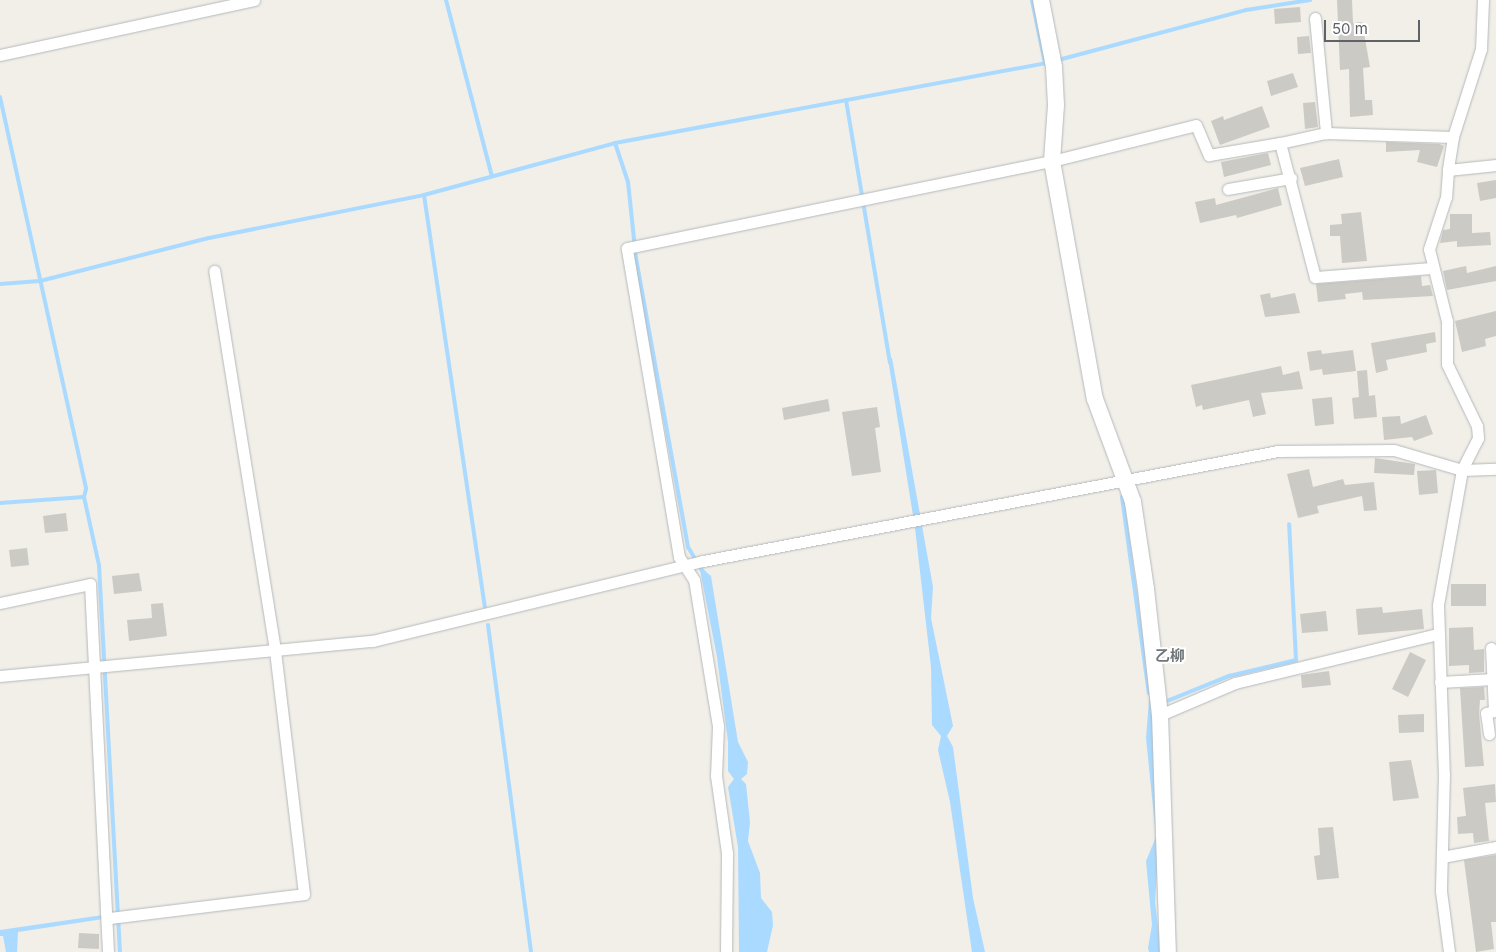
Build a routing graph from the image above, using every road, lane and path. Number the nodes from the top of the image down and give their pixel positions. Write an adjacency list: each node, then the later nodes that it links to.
1 (254, 0): 5 (street)
2 (1041, 0): 9 (street)
3 (1483, 0): 7 (street)
4 (1315, 18): 6 (street)
5 (0, 55)
6 (1326, 133): 7 (street); 8 (street)
7 (1453, 138): 11 (street)
8 (1280, 143): 9 (street); 12 (street)
9 (1052, 161): 18 (street); 19 (street)
10 (1496, 165): 11 (street)
11 (1448, 170): 14 (street)
12 (1291, 178): 13 (street); 14 (street)
13 (1228, 190)
14 (1432, 268): 17 (street)
15 (214, 271): 23 (street)
16 (1496, 469): 17 (street)
17 (1462, 470): 18 (street); 21 (street)
18 (1126, 479): 19 (street); 28 (street)
19 (689, 566): 23 (street); 34 (street)
20 (0, 603): 24 (street)
21 (1438, 634): 27 (street); 28 (street)
22 (1492, 648): 26 (street)
23 (275, 650): 24 (street); 32 (street)
24 (103, 667): 25 (street); 32 (street)
25 (0, 676)
26 (1493, 679): 27 (street); 29 (street)
27 (1440, 682): 31 (street)
28 (1160, 715): 35 (street)
29 (1489, 734)
30 (1496, 847): 31 (street)
31 (1442, 857): 36 (street)
32 (109, 918): 33 (street)
33 (108, 952)
34 (726, 952)
35 (1168, 952)
36 (1449, 952)

